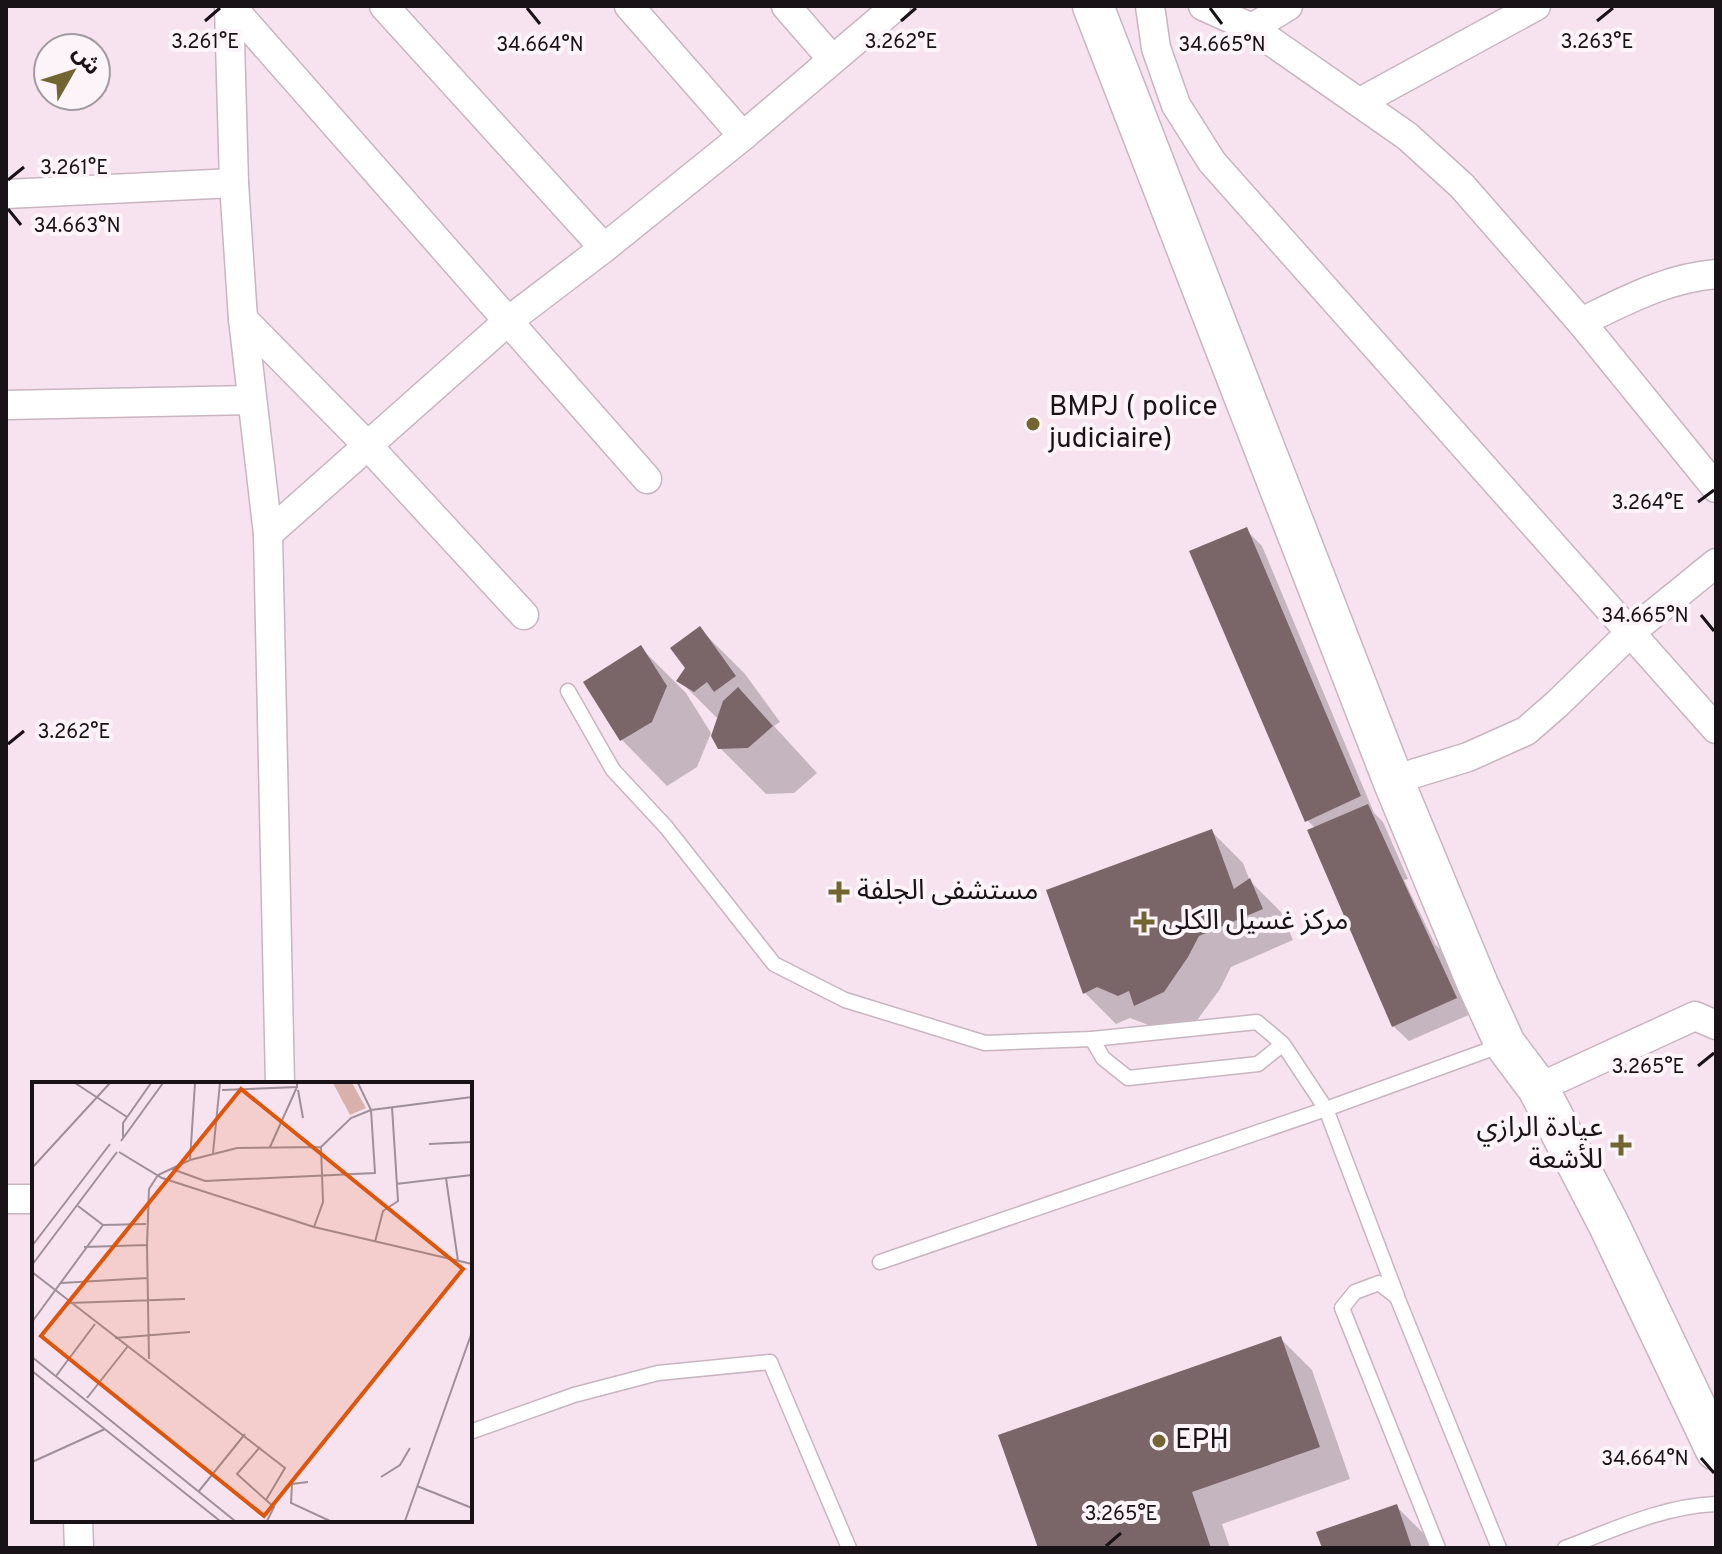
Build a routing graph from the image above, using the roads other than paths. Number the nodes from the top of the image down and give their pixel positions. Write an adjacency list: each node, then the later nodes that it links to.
1 (230, 6): 15 (street); 20 (street)
2 (384, 6): 17 (street)
3 (629, 6): 14 (street)
4 (786, 6): 12 (street)
5 (896, 6): 12 (street)
6 (1093, 6): 33 (street)
7 (1150, 6): 30 (street)
8 (1203, 6): 11 (street)
9 (1288, 6): 11 (street)
10 (1536, 6): 13 (street)
11 (1252, 28): 13 (street)
12 (832, 59): 14 (street)
13 (1360, 102): 21 (street)
14 (743, 136): 17 (street)
15 (234, 183): 16 (street); 19 (street)
16 (6, 194)
17 (604, 248): 20 (street)
18 (1716, 274): 21 (street)
19 (243, 319): 22 (street); 24 (street)
20 (508, 321): 24 (street); 25 (street)
21 (1581, 322): 26 (street)
22 (252, 400): 23 (street); 27 (street)
23 (6, 405)
24 (369, 447): 27 (street); 29 (street)
25 (647, 479)
26 (1716, 488)
27 (268, 534): 38 (street)
28 (1716, 563): 30 (street)
29 (524, 615)
30 (1631, 632): 32 (street); 33 (street)
31 (568, 691): 35 (lane)
32 (1716, 729)
33 (1393, 780): 37 (street)
34 (1716, 1025): 39 (street)
35 (1092, 1039): 36 (lane); 36 (lane)
36 (1283, 1044): 40 (lane)
37 (1505, 1044): 39 (street); 40 (lane)
38 (280, 1082)
39 (1538, 1088): 46 (street)
40 (1326, 1109): 43 (lane); 44 (lane)
41 (6, 1199): 42 (street)
42 (32, 1199)
43 (880, 1262)
44 (1397, 1297): 51 (lane); 52 (lane)
45 (472, 1431): 50 (lane)
46 (1716, 1450)
47 (1716, 1504): 53 (lane)
48 (78, 1522): 49 (street)
49 (79, 1548)
50 (849, 1548)
51 (1438, 1548)
52 (1499, 1548)
53 (1565, 1548)

